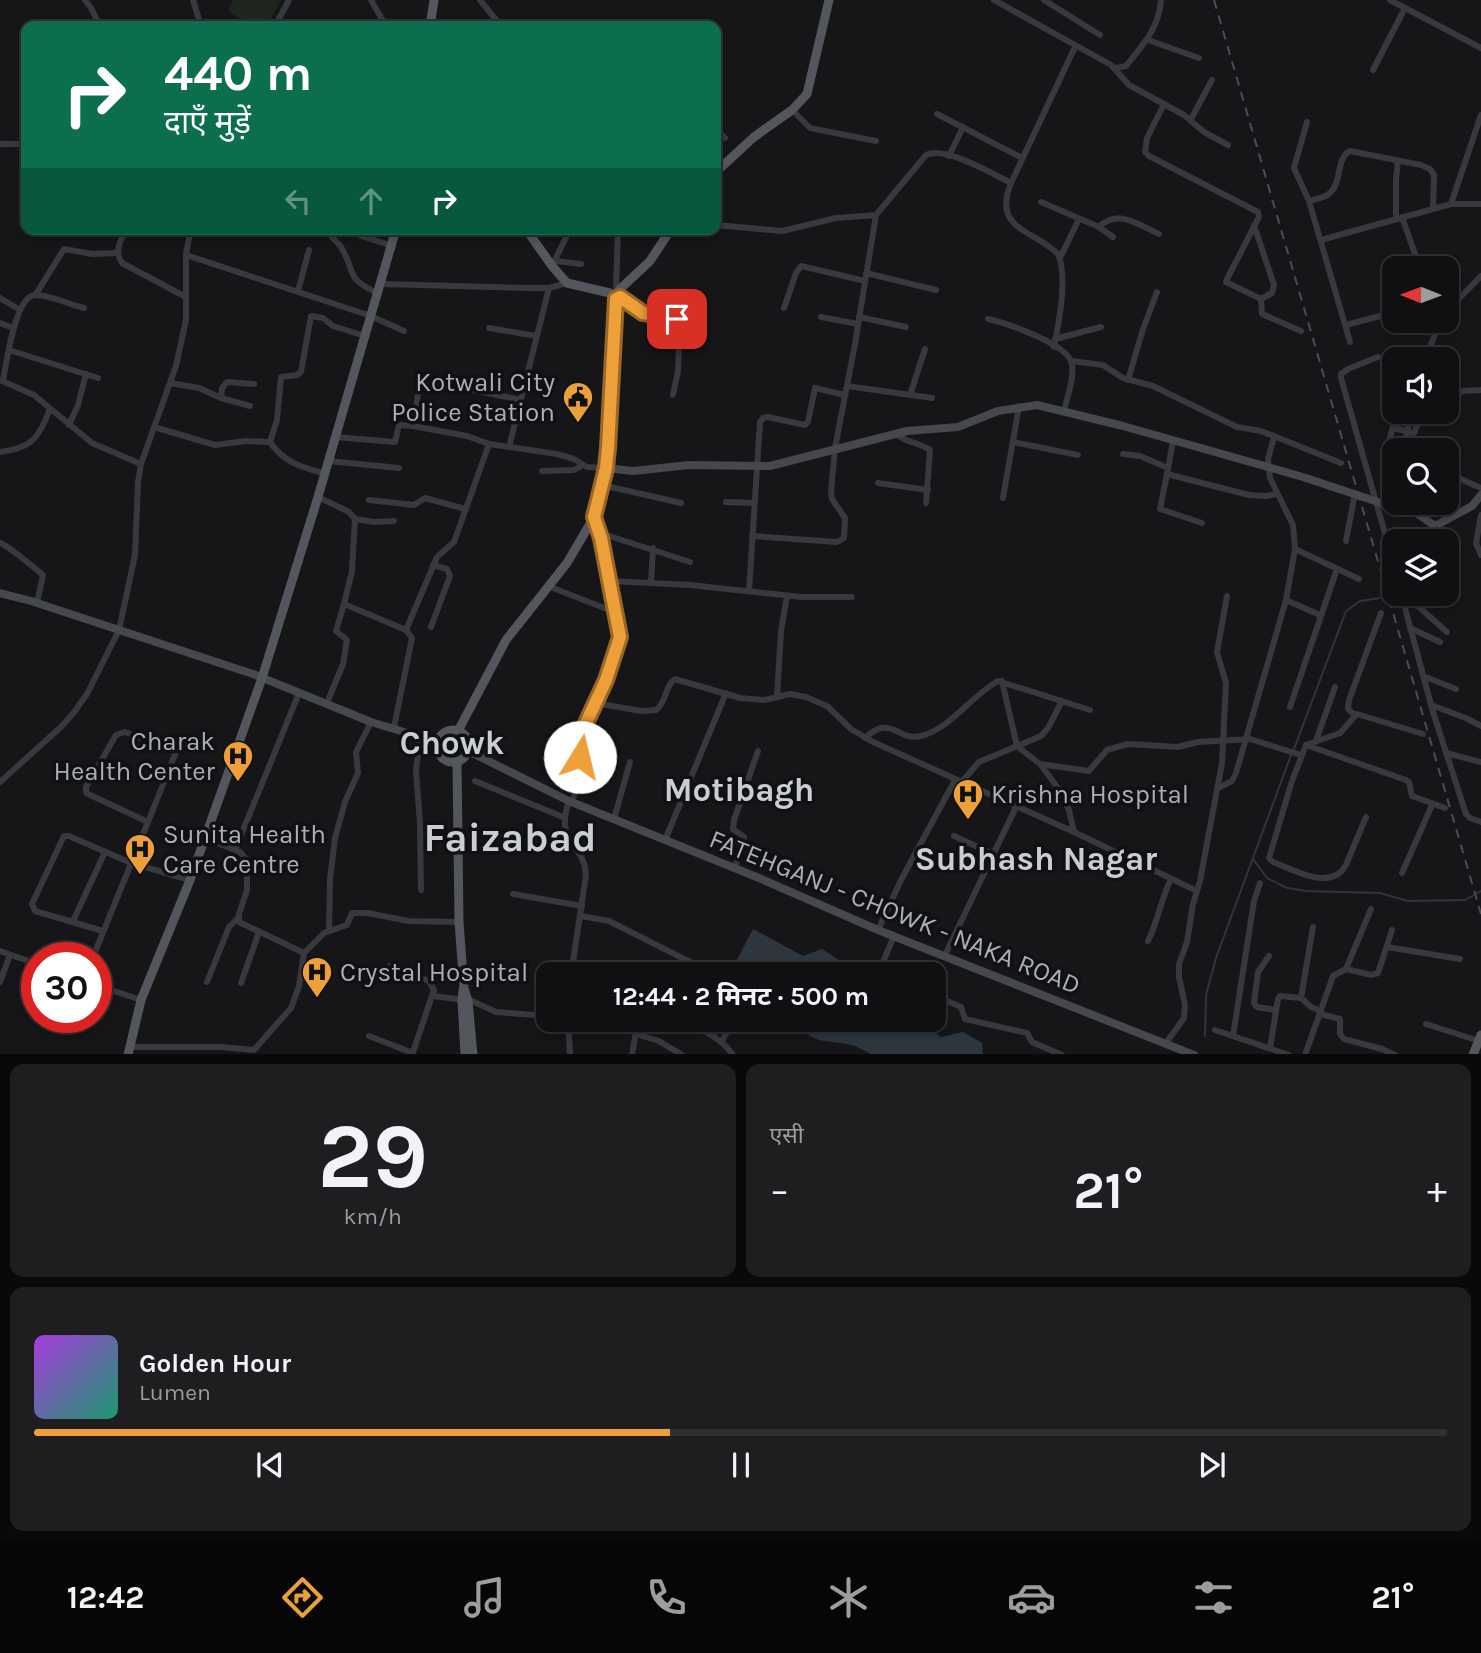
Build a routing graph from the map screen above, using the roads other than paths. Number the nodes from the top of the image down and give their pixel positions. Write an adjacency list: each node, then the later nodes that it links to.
1 (85, 0): 14 (street)
2 (193, 0): 15 (street)
3 (289, 0): 16 (street)
4 (372, 0): 17 (street)
5 (434, 0): 18 (main road)
6 (480, 0): 19 (street)
7 (829, 0): 29 (main road)
8 (994, 0): 12 (street)
9 (1161, 0): 21 (street)
10 (1390, 0): 13 (street)
11 (1047, 1): 20 (street)
12 (1005, 3): 22 (street)
13 (1405, 8): 23 (street); 26 (street)
14 (98, 21)
15 (199, 21)
16 (278, 21)
17 (383, 21)
18 (431, 21)
19 (497, 21)
20 (1100, 35)
21 (1148, 40): 24 (street); 25 (street)
22 (1075, 47): 25 (street); 42 (street)
23 (1481, 48)
24 (1199, 58)
25 (1115, 68): 28 (street)
26 (1373, 70)
27 (1212, 80): 32 (street)
28 (1164, 104): 32 (street); 55 (street)
29 (792, 110): 37 (street); 44 (main road)
30 (937, 114): 34 (street)
31 (1481, 115): 48 (street)
32 (1191, 119): 40 (street)
33 (1307, 122): 46 (street)
34 (963, 128): 41 (street); 42 (street)
35 (721, 134): 36 (street)
36 (725, 138)
37 (876, 141)
38 (0, 144): 39 (street)
39 (21, 144)
40 (1228, 145)
41 (949, 156): 45 (street); 51 (street)
42 (1022, 158): 45 (street)
43 (1398, 161): 46 (street); 50 (street); 52 (street)
44 (721, 167)
45 (1011, 183): 74 (street)
46 (1309, 201): 68 (street)
47 (1041, 202): 53 (street)
48 (1451, 204): 49 (street); 50 (street)
49 (1481, 204)
50 (1433, 208): 52 (street)
51 (876, 215): 54 (street); 78 (street)
52 (1399, 218): 68 (street); 73 (street)
53 (1079, 219): 56 (street); 74 (street)
54 (721, 225)
55 (1254, 226): 91 (street); 91 (street)
56 (1099, 227): 57 (street); 67 (street)
57 (1159, 234)
58 (125, 235): 71 (street)
59 (190, 235): 72 (street)
60 (330, 235): 86 (street)
61 (395, 235): 69 (main road)
62 (531, 235): 75 (main road)
63 (566, 235): 75 (street)
64 (618, 235): 87 (street)
65 (667, 235): 87 (main road)
66 (361, 236): 69 (street)
67 (1113, 237)
68 (1321, 240): 101 (street)
69 (393, 246): 80 (main road)
70 (309, 250): 83 (street)
71 (118, 253): 85 (street); 88 (street)
72 (186, 255): 83 (street); 88 (street)
73 (1415, 256)
74 (1060, 258): 111 (street)
75 (554, 263): 76 (street); 79 (main road)
76 (581, 264)
77 (1481, 276): 90 (street)
78 (865, 277): 82 (street); 93 (street); 99 (street)
79 (567, 283): 81 (street); 87 (main road)
80 (382, 284): 81 (street); 86 (main road)
81 (549, 288): 109 (street)
82 (936, 290)
83 (298, 291): 96 (street)
84 (1157, 292): 118 (street)
85 (36, 294): 92 (street); 94 (street)
86 (379, 294): 96 (main road)
87 (616, 294): 129 (street); 166 (main road)
88 (186, 297): 120 (street)
89 (0, 298): 94 (street)
90 (1460, 298)
91 (1261, 299): 107 (street)
92 (84, 308)
93 (784, 308)
94 (20, 310): 104 (street)
95 (1382, 315): 101 (street)
96 (372, 316): 106 (street); 108 (main road)
97 (821, 317): 99 (street)
98 (988, 319): 111 (street)
99 (859, 321): 102 (street); 122 (street)
100 (0, 323): 104 (street)
101 (1346, 325): 110 (street)
102 (906, 327)
103 (1101, 327): 111 (street)
104 (14, 328): 113 (street)
105 (489, 328): 109 (street)
106 (404, 331)
107 (1301, 331)
108 (365, 336): 146 (main road); 151 (street)
109 (537, 336): 132 (street)
110 (1350, 342)
111 (1055, 343): 115 (street)
112 (925, 349): 128 (street)
113 (9, 350): 116 (street); 119 (street)
114 (1377, 357): 181 (street)
115 (1071, 361): 118 (street); 136 (street)
116 (86, 374): 117 (street); 140 (street)
117 (98, 378)
118 (1128, 380): 147 (street)
119 (1, 381): 135 (street)
120 (170, 383): 130 (street); 142 (street)
121 (254, 384): 130 (street)
122 (847, 386): 127 (street); 128 (street)
123 (419, 387): 141 (street)
124 (464, 388): 132 (street)
125 (1481, 390): 126 (street)
126 (1459, 393)
127 (845, 395): 155 (street); 163 (street)
128 (910, 395): 131 (street)
129 (673, 396)
130 (221, 398): 133 (street)
131 (932, 398)
132 (521, 400): 154 (street)
133 (250, 406)
134 (1018, 407): 136 (street); 145 (street); 152 (street)
135 (51, 409): 140 (street); 156 (street)
136 (1064, 411): 150 (street)
137 (1394, 424): 143 (street)
138 (1409, 424): 144 (street)
139 (1418, 424): 144 (street)
140 (69, 425): 161 (street)
141 (413, 426): 146 (street); 153 (street)
142 (154, 427): 151 (street); 161 (street)
143 (1393, 428): 144 (street); 148 (street)
144 (1407, 432): 149 (street)
145 (896, 434): 155 (street); 174 (street)
146 (335, 437): 159 (main road)
147 (1274, 437): 160 (street); 164 (street)
148 (1390, 438)
149 (1406, 438)
150 (1173, 441): 164 (street); 168 (street)
151 (271, 442): 169 (street)
152 (1013, 442): 158 (street); 179 (street)
153 (489, 444): 154 (street); 188 (street)
154 (509, 447): 162 (street)
155 (835, 448): 163 (street); 199 (street)
156 (0, 452)
157 (1123, 454): 168 (street)
158 (1078, 455)
159 (328, 461): 165 (street); 169 (main road)
160 (1341, 463)
161 (141, 464): 227 (street)
162 (583, 466): 166 (street); 167 (street)
163 (755, 467): 166 (street); 185 (street)
164 (1268, 467): 175 (street); 176 (street)
165 (399, 468)
166 (606, 468): 172 (main road)
167 (542, 471)
168 (1168, 471): 176 (street); 196 (street)
169 (325, 474): 178 (main road)
170 (1459, 478): 173 (street)
171 (878, 483): 174 (street)
172 (602, 485): 184 (street); 193 (main road)
173 (1481, 488)
174 (928, 491): 186 (street)
175 (1355, 493): 181 (street); 200 (street)
176 (1276, 494): 203 (street)
177 (1481, 495): 187 (street)
178 (318, 497): 194 (street); 232 (main road)
179 (1003, 498)
180 (369, 500): 188 (street)
181 (1373, 500): 183 (street); 197 (street)
182 (726, 502): 185 (street)
183 (1382, 502)
184 (681, 503)
185 (754, 503): 199 (street)
186 (926, 503)
187 (1472, 506): 189 (street); 190 (street)
188 (465, 509): 206 (street)
189 (1459, 513)
190 (1481, 514): 204 (street)
191 (1420, 515): 192 (street)
192 (1456, 515)
193 (594, 517): 198 (street); 211 (main road)
194 (355, 519): 195 (street); 219 (street)
195 (394, 522)
196 (1202, 523)
197 (1382, 529)
198 (600, 533): 202 (street); 209 (street)
199 (752, 536): 212 (street)
200 (1346, 541)
201 (0, 543): 218 (street)
202 (653, 548): 205 (street); 210 (street)
203 (1295, 550): 207 (street); 217 (street)
204 (1481, 555)
205 (690, 562)
206 (433, 565): 225 (street); 228 (street)
207 (1337, 569): 208 (street); 224 (street)
208 (1359, 579)
209 (611, 581): 210 (street); 222 (street)
210 (651, 583): 212 (street)
211 (548, 586): 222 (street); 249 (main road)
212 (749, 591): 214 (street)
213 (0, 593): 218 (street)
214 (787, 596): 216 (street); 238 (street)
215 (1227, 596): 254 (street)
216 (852, 597)
217 (1286, 600): 224 (street); 253 (street)
218 (37, 603): 227 (street)
219 (344, 604): 228 (street); 240 (street)
220 (1404, 606): 226 (street)
221 (1417, 606): 229 (street)
222 (617, 612): 241 (street)
223 (1381, 613): 245 (street)
224 (1320, 615): 243 (street)
225 (431, 627)
226 (1410, 628): 230 (street); 231 (street)
227 (119, 630): 232 (street); 267 (street)
228 (406, 630): 248 (street)
229 (1447, 632)
230 (1440, 642)
231 (1423, 676): 235 (street); 242 (street)
232 (262, 678): 236 (street); 282 (main road)
233 (1002, 681): 239 (street); 252 (street); 258 (street)
234 (1335, 687): 255 (street)
235 (1456, 689)
236 (299, 693): 240 (street); 284 (street)
237 (726, 693): 238 (street); 241 (street); 283 (street)
238 (777, 697): 252 (street)
239 (1062, 701): 244 (street); 258 (street)
240 (327, 703): 246 (street)
241 (595, 703): 271 (street)
242 (1431, 705): 247 (street); 262 (street)
243 (1290, 707)
244 (1090, 710)
245 (1354, 715): 250 (street); 255 (street)
246 (371, 722): 248 (street); 303 (street)
247 (1481, 726)
248 (394, 727): 251 (street)
249 (458, 731): 256 (main road); 259 (main road)
250 (1423, 734)
251 (420, 736): 256 (street); 293 (street)
252 (865, 738): 269 (street)
253 (1246, 739): 254 (street); 261 (street); 270 (street)
254 (1223, 740): 266 (street); 270 (street)
255 (1316, 741): 257 (street)
256 (437, 742): 263 (main road)
257 (1306, 745): 261 (street); 272 (street)
258 (1017, 746): 266 (street); 269 (street)
259 (468, 751): 263 (main road); 271 (street, FATEHGANJ - CHOWK - NAKA ROAD)
260 (758, 751): 288 (street)
261 (1296, 753): 276 (street)
262 (1446, 753): 265 (street); 279 (street)
263 (457, 762): 301 (main road)
264 (630, 762): 277 (street)
265 (1481, 762)
266 (1040, 764): 280 (street)
267 (1, 780)
268 (475, 781): 275 (street)
269 (958, 782): 273 (street); 304 (street)
270 (1218, 788): 294 (street)
271 (571, 802): 275 (street); 277 (street, FATEHGANJ - CHOWK - NAKA ROAD)
272 (1432, 805): 274 (street); 289 (street)
273 (1016, 807): 280 (street); 286 (street)
274 (1445, 808)
275 (563, 817): 296 (street)
276 (1366, 817)
277 (614, 819): 283 (street, FATEHGANJ - CHOWK - NAKA ROAD)
278 (148, 822): 278 (street); 287 (street)
279 (1481, 822)
280 (1074, 832): 291 (street)
281 (954, 836): 286 (street)
282 (205, 838): 284 (street); 290 (main road)
283 (665, 840): 288 (street, FATEHGANJ - CHOWK - NAKA ROAD)
284 (235, 850): 299 (street)
285 (105, 852): 287 (street); 300 (street); 300 (street)
286 (993, 853): 315 (street)
287 (131, 863): 290 (street); 306 (street)
288 (735, 868): 304 (street, FATEHGANJ - CHOWK - NAKA ROAD)
289 (1402, 873)
290 (190, 880): 330 (main road)
291 (1171, 880): 294 (street); 309 (street)
292 (1260, 883): 343 (street)
293 (421, 890)
294 (1197, 891): 346 (street)
295 (513, 894): 296 (street)
296 (582, 906): 298 (street)
297 (1371, 909): 323 (street)
298 (581, 916): 319 (street); 320 (street)
299 (238, 919): 307 (street); 325 (street)
300 (73, 921): 306 (street)
301 (459, 922): 303 (street); 331 (main road)
302 (1313, 927): 329 (street)
303 (329, 930): 313 (street)
304 (878, 930): 308 (street, FATEHGANJ - CHOWK - NAKA ROAD)
305 (1392, 930): 311 (street)
306 (103, 931): 310 (street)
307 (259, 932): 313 (street); 326 (street)
308 (894, 936): 315 (street, FATEHGANJ - CHOWK - NAKA ROAD); 321 (street)
309 (1148, 941)
310 (99, 942)
311 (1387, 947): 317 (street); 323 (street)
312 (0, 951): 314 (street)
313 (304, 953): 348 (street)
314 (10, 955): 318 (street); 324 (street)
315 (944, 955): 346 (street, FATEHGANJ - CHOWK - NAKA ROAD)
316 (1269, 956): 333 (street)
317 (1460, 958)
318 (21, 959)
319 (573, 962)
320 (690, 962)
321 (883, 962)
322 (390, 966): 328 (street)
323 (1346, 969): 334 (street)
324 (0, 982)
325 (207, 982)
326 (241, 983)
327 (112, 990): 330 (street)
328 (433, 996): 331 (street); 351 (street)
329 (1301, 998): 333 (street); 334 (street)
330 (141, 1000): 349 (main road)
331 (465, 1000): 335 (street); 352 (main road); 353 (main road)
332 (946, 1001): 358 (street)
333 (1276, 1010): 347 (street)
334 (1320, 1012): 361 (street); 362 (street)
335 (536, 1015)
336 (1426, 1024): 344 (street)
337 (1215, 1030): 343 (street)
338 (569, 1032): 354 (street)
339 (707, 1032): 345 (street)
340 (727, 1032): 345 (street)
341 (636, 1034): 355 (street); 356 (street)
342 (369, 1036): 351 (street)
343 (1233, 1036): 347 (street)
344 (1480, 1038)
345 (721, 1042): 357 (street)
346 (1166, 1043): 359 (street, FATEHGANJ - CHOWK - NAKA ROAD)
347 (1270, 1048): 360 (street)
348 (254, 1050): 349 (street); 350 (street)
349 (129, 1051)
350 (260, 1054)
351 (412, 1054)
352 (466, 1054)
353 (473, 1054)
354 (570, 1054)
355 (632, 1054)
356 (680, 1054)
357 (732, 1054)
358 (1060, 1054)
359 (1192, 1054)
360 (1286, 1054)
361 (1306, 1054)
362 (1392, 1054)

